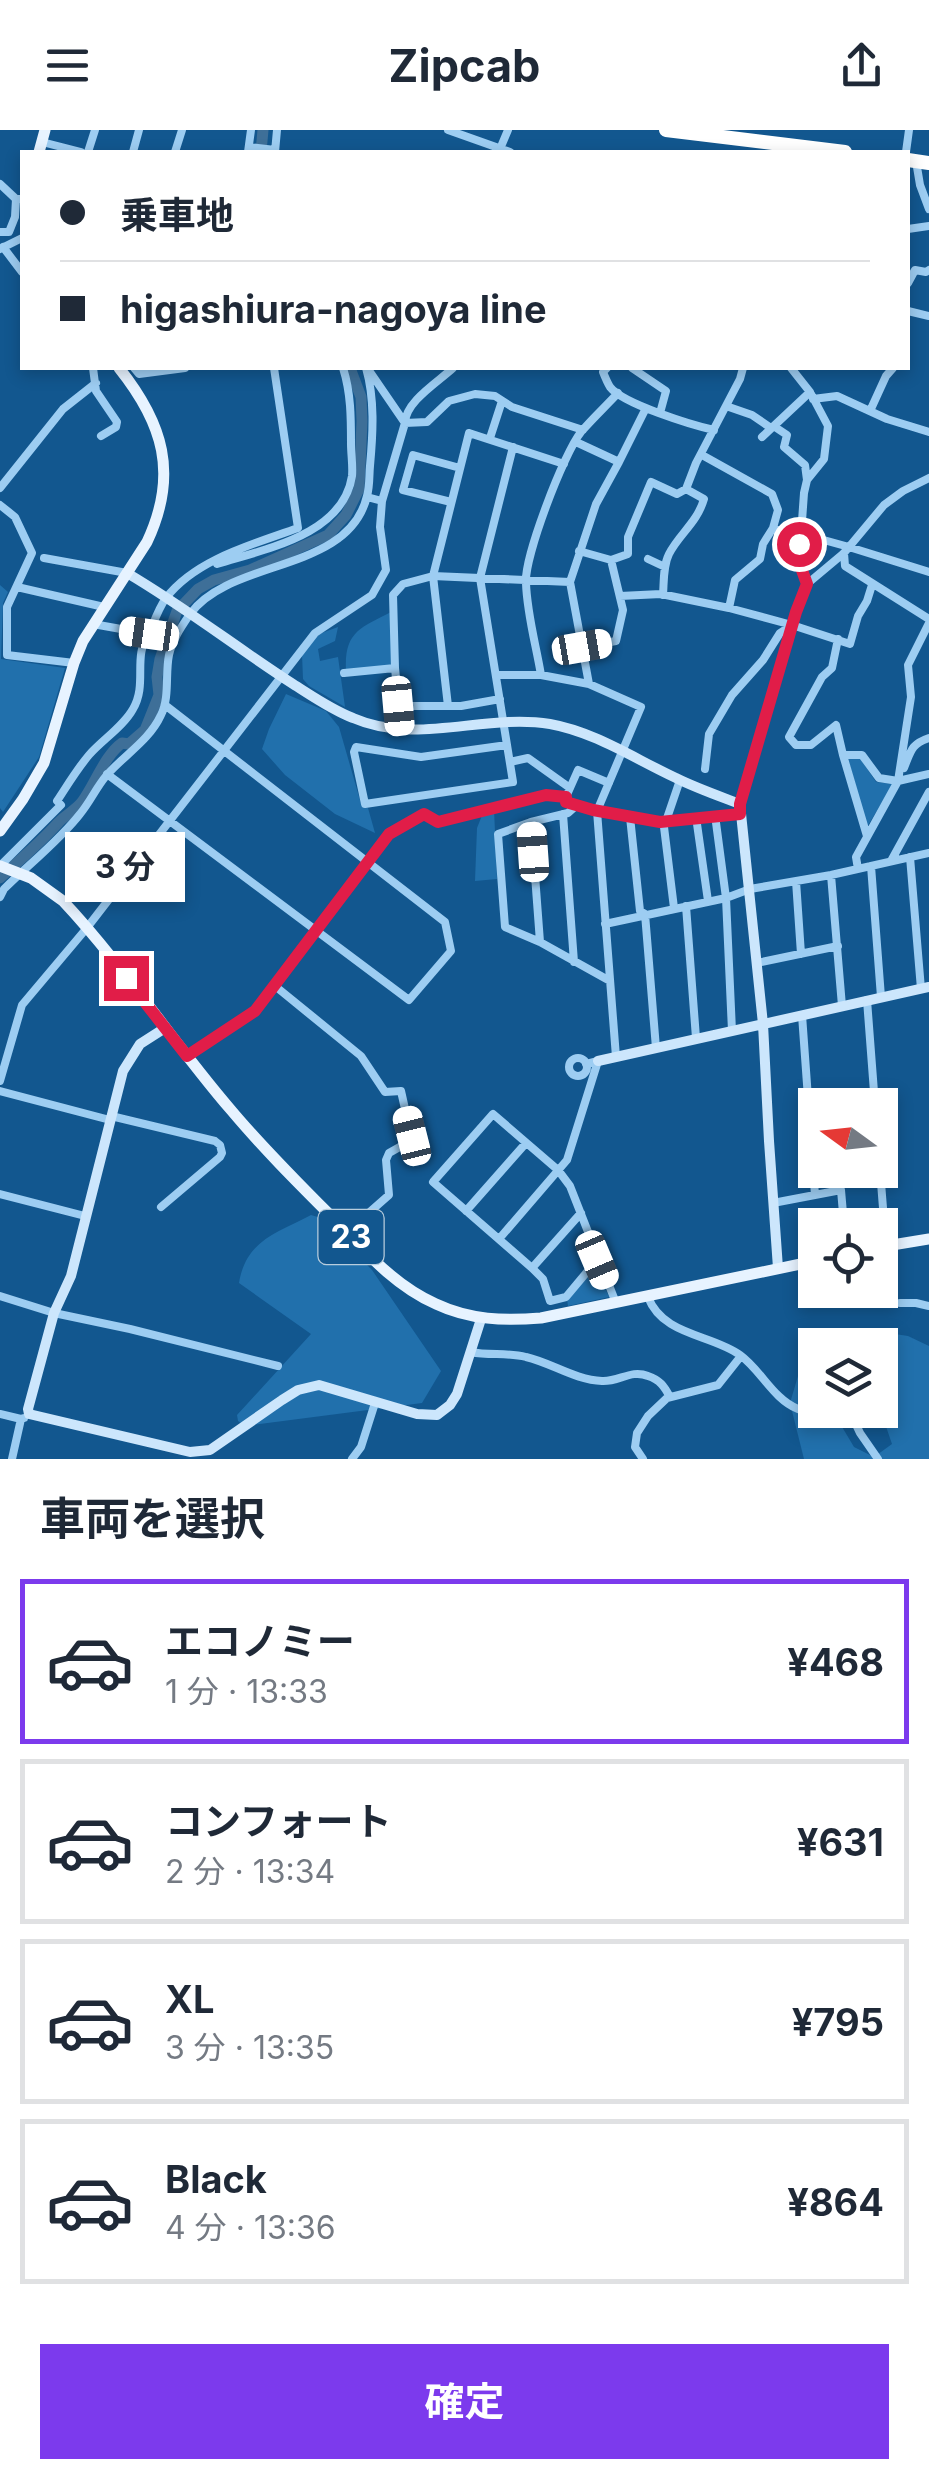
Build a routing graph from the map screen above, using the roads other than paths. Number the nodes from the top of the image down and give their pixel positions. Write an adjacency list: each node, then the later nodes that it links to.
1 (251, 130): 8 (street)
2 (448, 130): 9 (street)
3 (666, 130): 5 (highway)
4 (909, 130): 11 (street)
5 (792, 138): 10 (highway)
6 (42, 141): 7 (street)
7 (77, 150)
8 (248, 150)
9 (497, 150)
10 (824, 150)
11 (915, 159): 14 (street)
12 (0, 184): 13 (street)
13 (20, 199): 15 (street)
14 (929, 209)
15 (0, 232)
16 (2, 248): 17 (street)
17 (20, 270)
18 (929, 270): 19 (street)
19 (910, 280)
20 (93, 370): 34 (street)
21 (120, 370): 74 (main road)
22 (135, 370): 23 (street)
23 (170, 370)
24 (274, 370): 72 (street)
25 (344, 370): 72 (street)
26 (367, 370): 60 (street)
27 (368, 370): 42 (street)
28 (451, 370): 42 (street)
29 (605, 370): 35 (street)
30 (639, 370): 41 (street)
31 (742, 370): 38 (street)
32 (793, 370): 36 (street)
33 (891, 370): 40 (street)
34 (96, 383): 47 (street); 58 (street)
35 (618, 393): 39 (street); 44 (street)
36 (812, 396): 40 (street); 43 (street); 57 (street)
37 (502, 401): 42 (street); 44 (street); 49 (street)
38 (726, 406): 43 (street); 45 (street)
39 (646, 408): 41 (street); 53 (street)
40 (870, 411): 46 (street)
41 (660, 413): 45 (street)
42 (405, 424): 61 (street)
43 (773, 427): 48 (street); 57 (street)
44 (582, 430): 50 (street)
45 (714, 430): 52 (street)
46 (929, 432)
47 (102, 436)
48 (762, 437)
49 (490, 438): 51 (street); 55 (street)
50 (576, 442): 53 (street); 54 (street)
51 (513, 447): 54 (street); 76 (street)
52 (702, 455): 59 (street); 64 (street)
53 (619, 462): 67 (street)
54 (564, 464): 77 (street)
55 (460, 468): 62 (street); 62 (street)
56 (929, 478): 66 (street)
57 (808, 480): 65 (street)
58 (0, 488)
59 (686, 489): 70 (street); 71 (street)
60 (368, 496): 61 (street); 87 (street)
61 (382, 501): 99 (street)
62 (451, 502): 75 (street)
63 (0, 506): 81 (street)
64 (773, 528): 65 (street); 86 (street)
65 (802, 534): 66 (street); 79 (street)
66 (847, 550): 73 (street); 79 (street); 80 (street)
67 (579, 551): 70 (street); 78 (street)
68 (44, 558): 74 (street)
69 (648, 559): 71 (street)
70 (611, 560): 84 (street)
71 (665, 567): 82 (street)
72 (202, 569): 83 (street)
73 (929, 572)
74 (128, 574): 83 (street); 85 (main road)
75 (433, 576): 76 (street); 95 (street); 104 (street)
76 (480, 578): 77 (street); 97 (street)
77 (525, 580): 78 (street); 98 (street)
78 (570, 582): 93 (street)
79 (807, 584): 90 (street)
80 (872, 585): 88 (street); 92 (street)
81 (17, 587): 85 (street); 94 (street)
82 (664, 594): 84 (street); 86 (street)
83 (167, 596): 87 (street); 91 (street)
84 (620, 596): 93 (street)
85 (104, 607): 89 (main road)
86 (730, 608): 90 (street)
87 (190, 614): 99 (street); 102 (street)
88 (929, 621): 117 (street)
89 (93, 624): 91 (street); 94 (main road)
90 (792, 624): 92 (street); 113 (street); 122 (street)
91 (149, 634): 137 (street)
92 (838, 640): 111 (street)
93 (582, 647): 100 (street)
94 (74, 664): 131 (main road)
95 (395, 668): 96 (street); 103 (street)
96 (344, 674)
97 (496, 675): 98 (street); 101 (street)
98 (541, 675): 100 (street)
99 (283, 678): 106 (street); 109 (street)
100 (589, 684): 110 (street)
101 (500, 698): 104 (street); 105 (street)
102 (164, 705): 109 (street); 114 (street)
103 (398, 706): 104 (street); 106 (street)
104 (448, 706)
105 (503, 722): 106 (street); 108 (street); 110 (street)
106 (401, 730)
107 (929, 738): 117 (street)
108 (507, 745): 112 (street); 112 (street)
109 (224, 750): 129 (street); 136 (street)
110 (622, 752): 116 (street); 118 (street)
111 (844, 755): 117 (street); 132 (street)
112 (510, 762): 120 (street)
113 (705, 768)
114 (107, 774): 129 (street); 140 (street)
115 (929, 774): 117 (street)
116 (680, 780): 122 (street); 128 (street)
117 (902, 780): 132 (street)
118 (609, 783): 120 (street); 123 (street)
119 (929, 792): 135 (street)
120 (568, 793): 121 (street); 136 (street)
121 (577, 805): 123 (street); 124 (street)
122 (740, 809): 125 (street); 143 (street)
123 (597, 811): 126 (street); 150 (street)
124 (563, 814): 130 (street); 156 (street)
125 (715, 816): 127 (street); 145 (street)
126 (630, 817): 128 (street); 149 (street)
127 (696, 817): 128 (street); 146 (street)
128 (665, 821): 148 (street)
129 (171, 822): 151 (street); 152 (street)
130 (530, 822): 153 (street); 153 (street)
131 (0, 831)
132 (866, 836): 139 (street)
133 (929, 853): 134 (street)
134 (910, 857): 135 (street); 160 (street)
135 (891, 861): 138 (street)
136 (368, 862): 152 (street); 152 (street)
137 (0, 866): 140 (main road, 23)
138 (871, 866): 139 (street); 161 (street)
139 (858, 868): 141 (street)
140 (19, 873): 144 (street); 151 (main road, 23)
141 (831, 876): 142 (street); 154 (street)
142 (796, 881): 143 (street); 155 (street)
143 (750, 889): 145 (street); 157 (street)
144 (0, 897)
145 (726, 898): 146 (street); 167 (street)
146 (708, 901): 147 (street)
147 (686, 906): 148 (street); 168 (street)
148 (674, 908): 149 (street)
149 (646, 914): 150 (street); 169 (street)
150 (605, 924): 158 (street)
151 (86, 928): 166 (main road, 23); 173 (street)
152 (316, 929): 159 (street)
153 (540, 942): 156 (street)
154 (838, 946): 155 (street); 163 (street)
155 (801, 954): 157 (street)
156 (574, 962): 158 (street)
157 (758, 963): 165 (street)
158 (610, 981): 171 (street)
159 (275, 986): 170 (street); 187 (street)
160 (925, 988): 161 (street)
161 (881, 997): 162 (street)
162 (867, 1000): 163 (street); 174 (street)
163 (842, 1006): 164 (street)
164 (802, 1014): 165 (street); 180 (street)
165 (764, 1024): 167 (street); 181 (street)
166 (165, 1028): 170 (main road, 23); 176 (street)
167 (732, 1031): 168 (street)
168 (696, 1038): 169 (street)
169 (656, 1048): 171 (street)
170 (187, 1056): 187 (main road, 23)
171 (616, 1057): 172 (street)
172 (592, 1062): 178 (street)
173 (0, 1081)
174 (874, 1088)
175 (0, 1091): 176 (street)
176 (110, 1118): 182 (street); 186 (street)
177 (526, 1143): 178 (street); 184 (street); 184 (street)
178 (558, 1170): 185 (street); 188 (street)
179 (0, 1194): 186 (street)
180 (815, 1195): 181 (street); 183 (street)
181 (774, 1203): 194 (street)
182 (160, 1207)
183 (843, 1208)
184 (466, 1210): 188 (street)
185 (581, 1213): 191 (street); 193 (street)
186 (85, 1216): 200 (street)
187 (346, 1232): 201 (main road, 23)
188 (500, 1239): 193 (street)
189 (929, 1239): 190 (main road)
190 (898, 1244)
191 (597, 1260): 193 (street); 197 (street)
192 (798, 1264): 194 (main road, 23)
193 (532, 1268)
194 (778, 1268): 196 (main road, 23)
195 (0, 1296): 200 (street)
196 (648, 1297): 197 (main road, 23); 203 (street)
197 (616, 1303): 201 (main road, 23)
198 (900, 1303): 199 (street)
199 (929, 1306)
200 (54, 1313): 204 (street); 208 (street)
201 (481, 1318): 202 (street)
202 (471, 1352): 205 (street); 206 (street)
203 (741, 1356): 205 (street); 212 (street)
204 (278, 1366)
205 (670, 1397): 211 (street)
206 (375, 1403): 208 (street); 210 (street)
207 (0, 1414): 208 (street)
208 (25, 1417): 209 (street)
209 (12, 1459)
210 (352, 1459)
211 (643, 1459)
212 (878, 1459)

